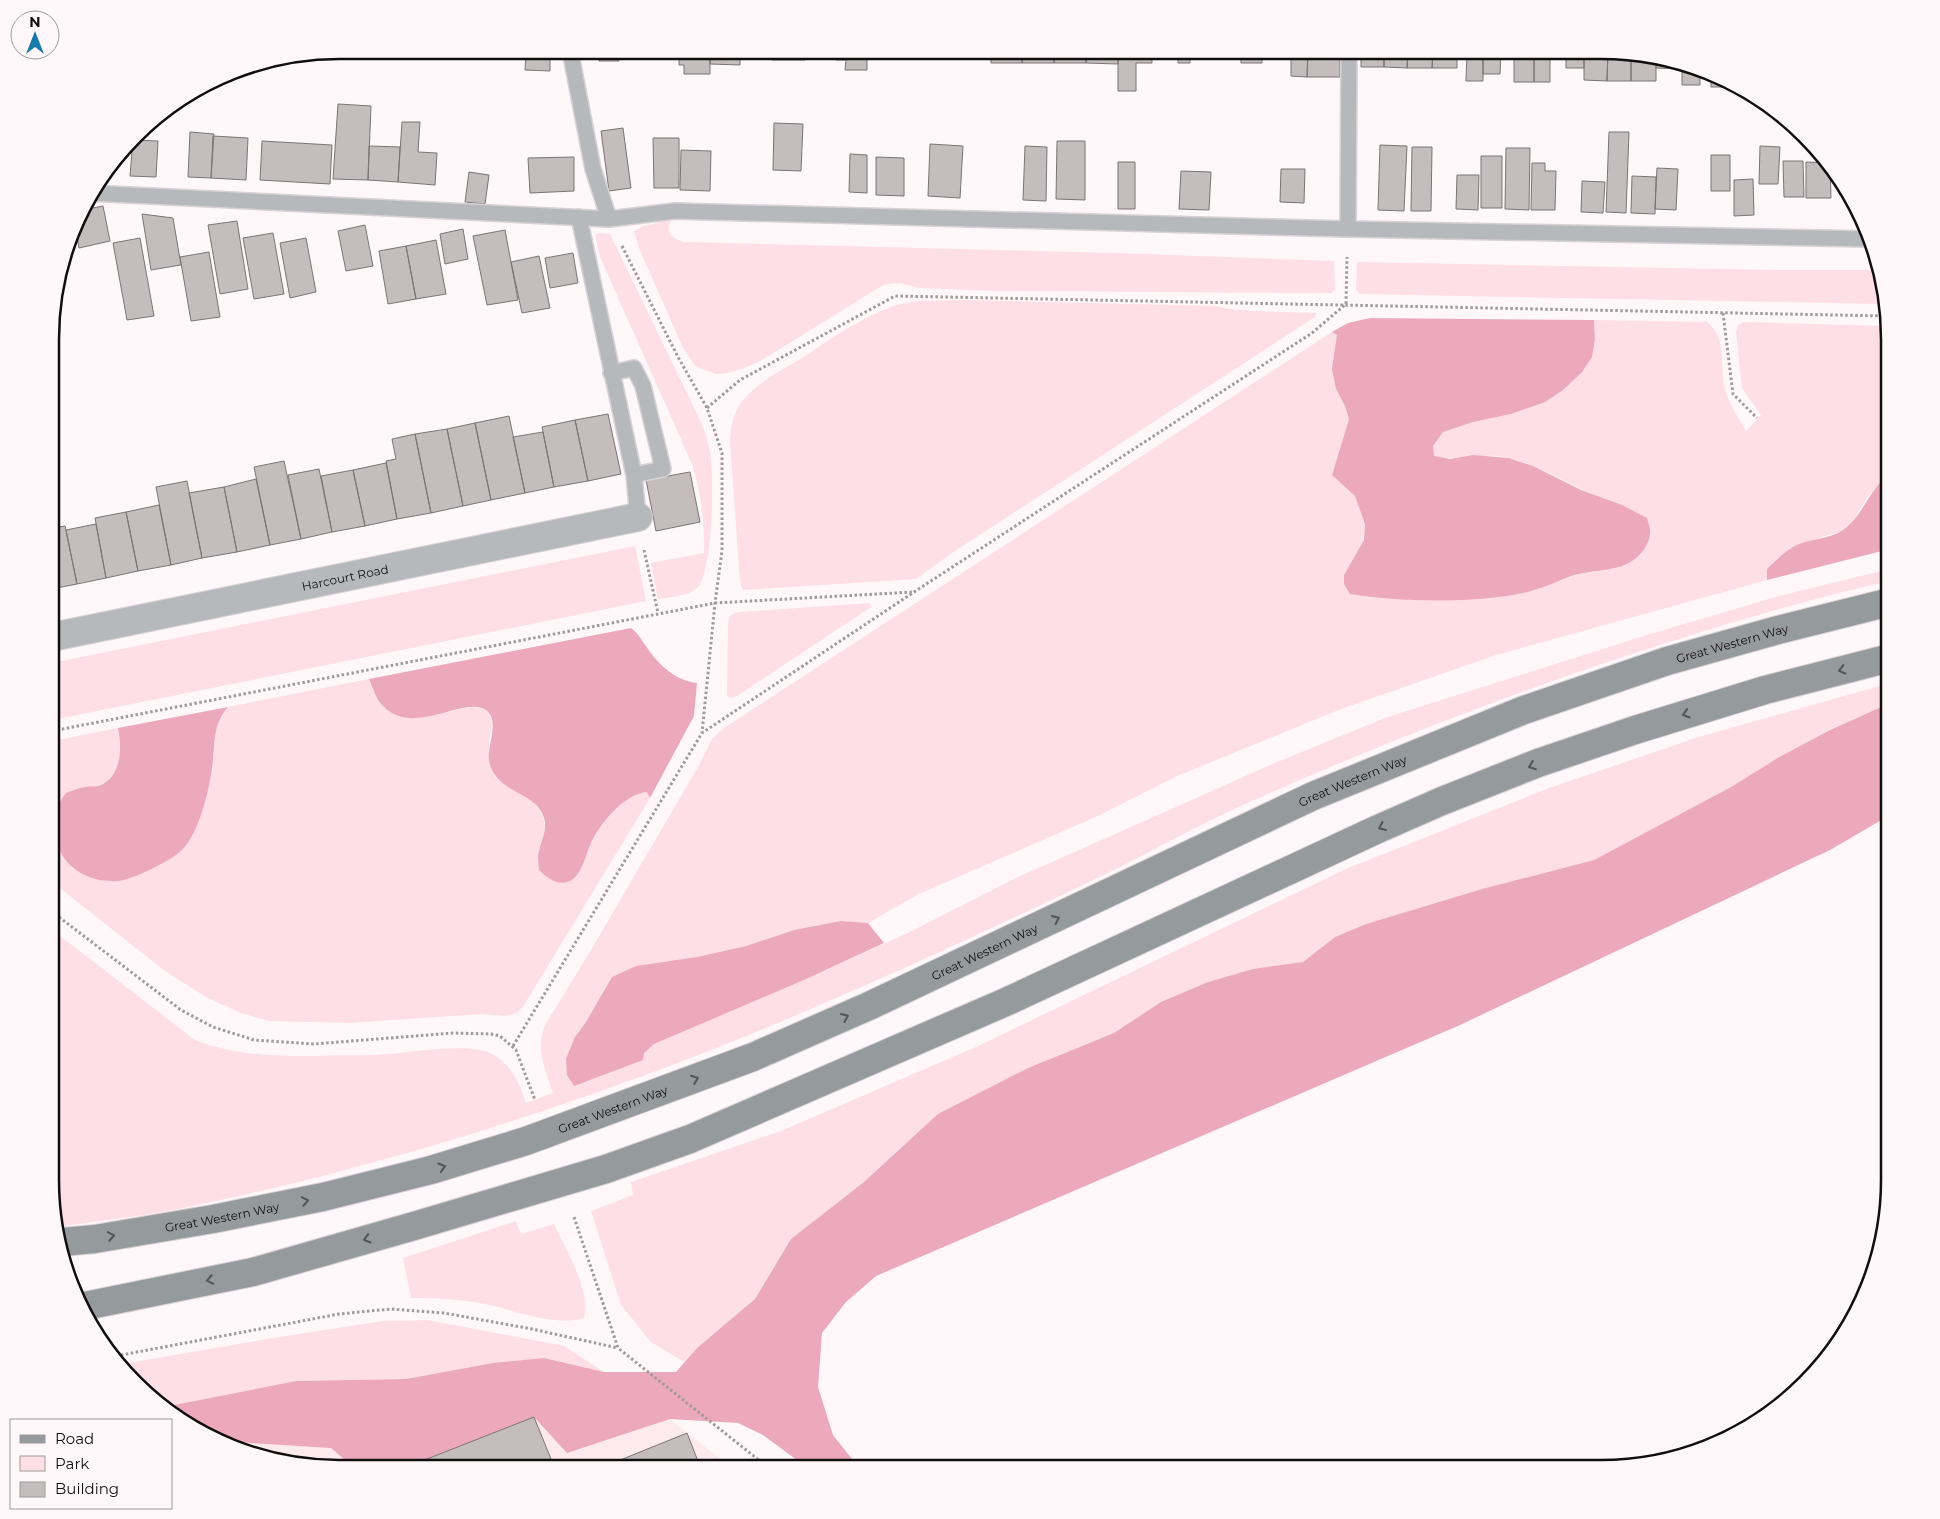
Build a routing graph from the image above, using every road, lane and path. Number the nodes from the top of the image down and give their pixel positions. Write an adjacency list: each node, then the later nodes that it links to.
1 (572, 59): 5 (lane)
2 (1350, 59): 6 (lane)
3 (99, 193): 4 (lane)
4 (579, 217): 5 (lane); 11 (lane)
5 (609, 219): 6 (lane); 12 (path)
6 (1348, 229): 7 (lane); 8 (path)
7 (1862, 239)
8 (1346, 304): 9 (path); 12 (path); 16 (path)
9 (1723, 313): 10 (path); 13 (path)
10 (1880, 316)
11 (611, 373): 14 (lane); 14 (lane)
12 (707, 408): 17 (path)
13 (1757, 418)
14 (634, 476): 15 (lane)
15 (638, 517): 19 (path); 20 (street, Harcourt Road)
16 (914, 592): 17 (path); 23 (path)
17 (715, 602): 19 (path); 23 (path)
18 (1881, 604): 28 (main road, Great Western Way, one-way to 18)
19 (658, 613): 22 (path)
20 (59, 636)
21 (1881, 660): 29 (main road, one-way to 29)
22 (59, 730)
23 (702, 734): 25 (path)
24 (59, 916): 25 (path)
25 (513, 1046): 26 (path)
26 (534, 1100)
27 (574, 1217): 30 (path)
28 (66, 1242)
29 (89, 1305)
30 (618, 1348): 31 (path); 32 (path)
31 (120, 1355)
32 (759, 1460)

